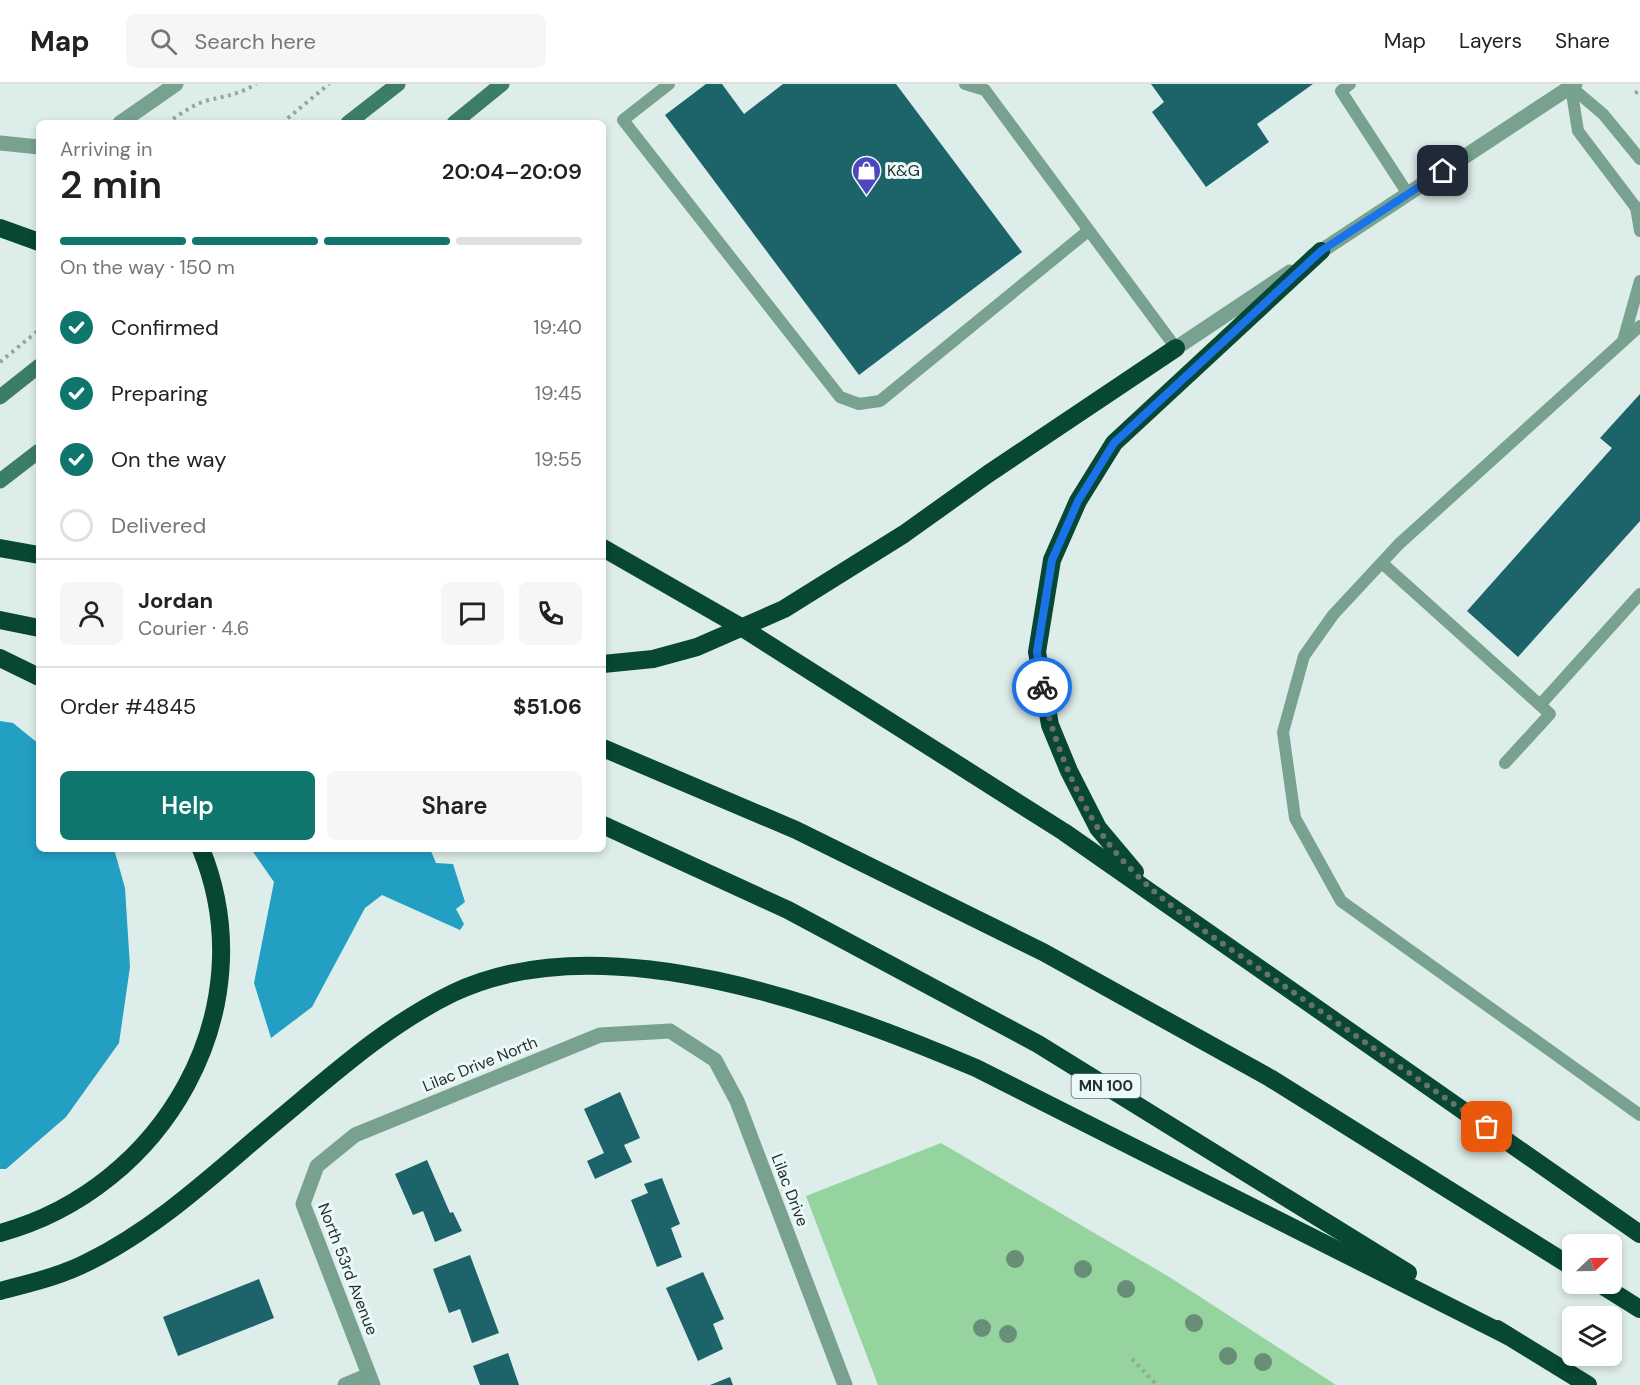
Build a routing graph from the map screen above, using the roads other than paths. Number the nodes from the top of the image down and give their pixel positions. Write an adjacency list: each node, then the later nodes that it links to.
1 (176, 84): 9 (street)
2 (398, 84): 10 (main road)
3 (502, 84): 11 (main road)
4 (669, 84): 18 (lane)
5 (965, 84): 8 (lane)
6 (1350, 84): 15 (lane)
7 (1572, 85): 14 (lane); 15 (street); 16 (lane)
8 (989, 87): 18 (lane)
9 (124, 120)
10 (352, 120)
11 (458, 120)
12 (0, 143): 13 (street)
13 (36, 147)
14 (1640, 159)
15 (1408, 194): 21 (street)
16 (1638, 210): 19 (lane)
17 (0, 228): 20 (highway)
18 (1088, 231): 25 (lane)
19 (1640, 231)
20 (36, 241)
21 (1321, 251): 25 (street); 46 (highway)
22 (1640, 281): 24 (lane)
23 (1640, 326): 24 (lane)
24 (1623, 342): 33 (lane)
25 (1176, 348): 37 (highway)
26 (36, 368): 27 (main road)
27 (0, 397)
28 (36, 453): 29 (main road)
29 (0, 481)
30 (0, 548): 32 (highway)
31 (606, 550): 37 (highway)
32 (36, 554)
33 (1382, 563): 41 (lane); 48 (lane)
34 (1640, 594): 41 (lane)
35 (0, 620): 36 (highway)
36 (36, 627)
37 (741, 627): 39 (highway); 46 (highway)
38 (0, 658): 40 (highway)
39 (606, 664)
40 (36, 676)
41 (1540, 705): 43 (lane)
42 (606, 749): 52 (highway)
43 (1505, 763)
44 (606, 826): 56 (highway, MN 100)
45 (202, 852): 50 (highway)
46 (1161, 900): 51 (highway)
47 (670, 1031): 49 (street, Lilac Drive North); 59 (street, Lilac Drive)
48 (1640, 1114)
49 (317, 1167): 57 (street, North 53rd Avenue)
50 (0, 1233)
51 (1640, 1234)
52 (1562, 1261)
53 (0, 1291): 56 (highway)
54 (1616, 1294): 55 (highway)
55 (1640, 1309)
56 (1508, 1336): 60 (highway, MN 100)
57 (371, 1380): 58 (street)
58 (345, 1385)
59 (845, 1385)
60 (1588, 1385)

